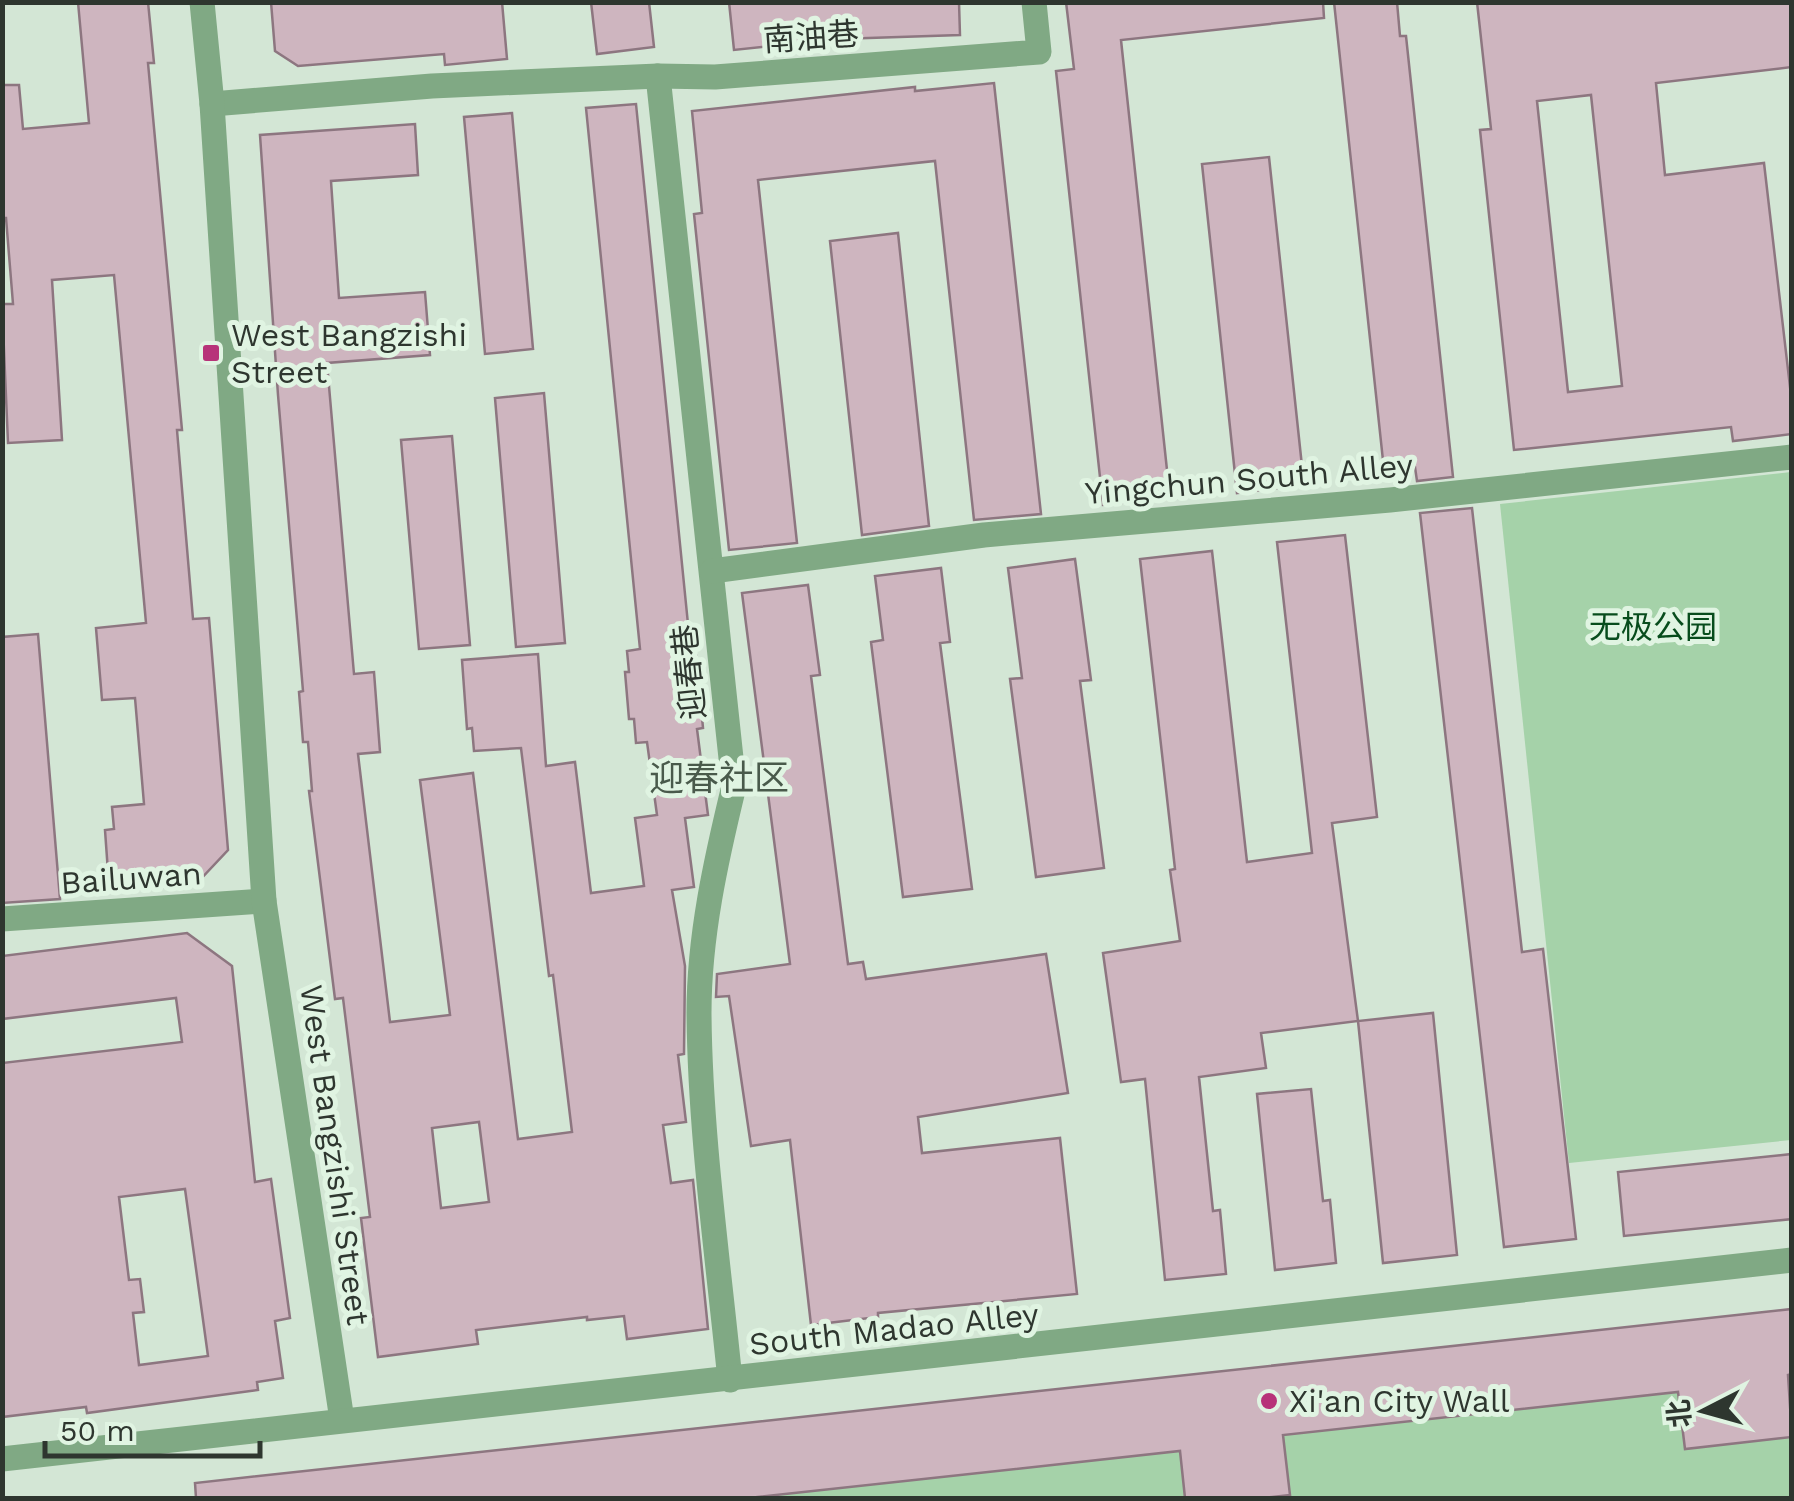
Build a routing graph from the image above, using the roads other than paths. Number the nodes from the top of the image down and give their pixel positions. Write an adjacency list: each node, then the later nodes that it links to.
1 (202, 2): 4 (street, West Bangzishi Street)
2 (1034, 2): 3 (street, 南油巷)
3 (658, 76): 4 (street); 6 (street, 迎春巷)
4 (212, 104): 7 (street, West Bangzishi Street)
5 (1792, 457): 6 (street, Yingchun South Alley)
6 (712, 571): 10 (street, 迎春巷)
7 (264, 901): 8 (street, Bailuwan); 11 (street, West Bangzishi Street)
8 (2, 919)
9 (1792, 1260): 10 (street, South Madao Alley)
10 (730, 1380): 11 (street, South Madao Alley)
11 (342, 1420): 12 (street, South Madao Alley)
12 (2, 1460)

